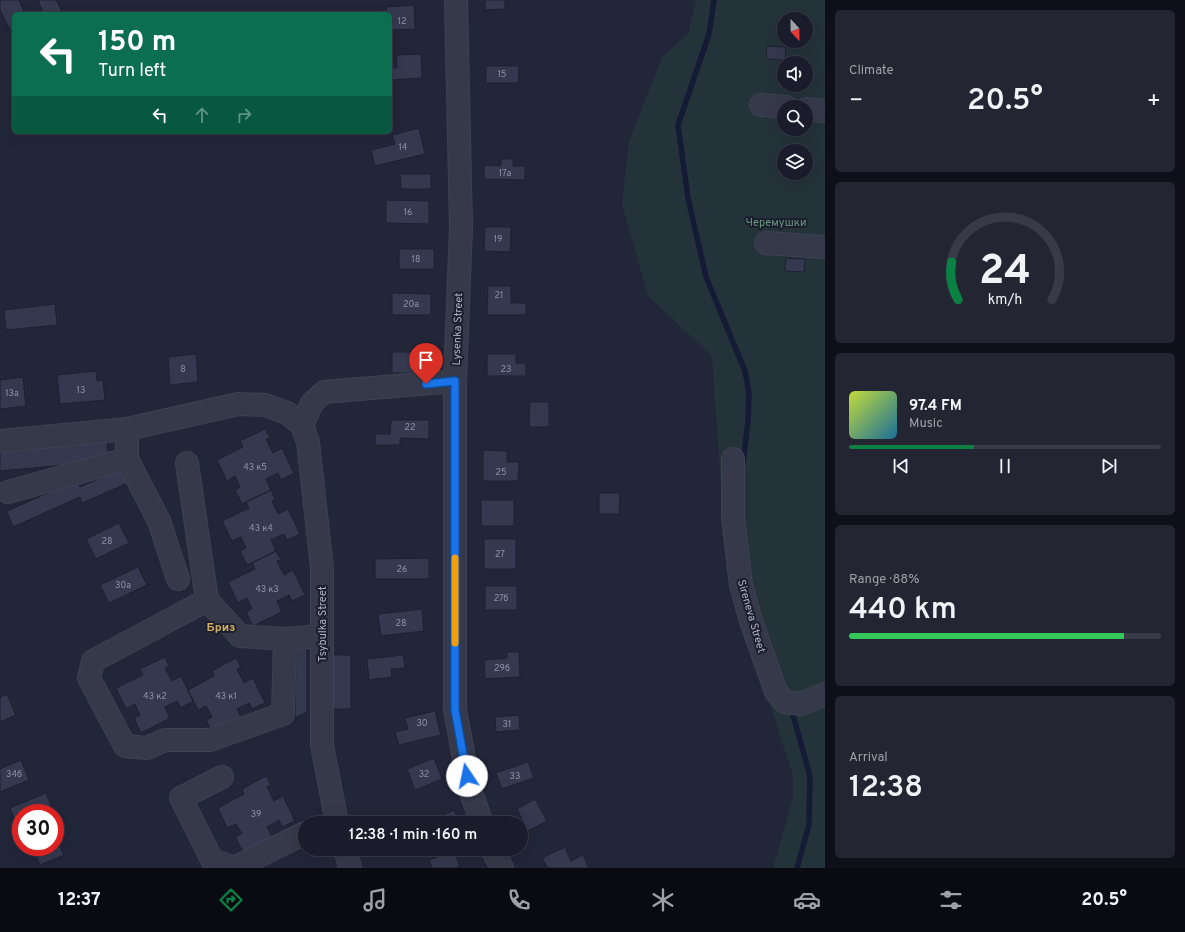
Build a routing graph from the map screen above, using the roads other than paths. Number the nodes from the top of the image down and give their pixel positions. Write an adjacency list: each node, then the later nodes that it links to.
1 (456, 0): 8 (street, Lysenka Street)
2 (761, 105): 3 (street)
3 (777, 106)
4 (813, 110): 5 (street)
5 (825, 111)
6 (766, 242): 7 (street)
7 (825, 247)
8 (455, 381): 9 (street); 23 (street, Lysenka Street)
9 (302, 425): 10 (street); 18 (street, Tsybulka Street)
10 (127, 429): 11 (street); 12 (street)
11 (0, 441)
12 (127, 459): 15 (street); 16 (street)
13 (733, 459): 20 (street, Sireneva Street)
14 (188, 463): 17 (street)
15 (8, 492)
16 (178, 579)
17 (207, 600): 19 (street); 19 (street)
18 (322, 636): 19 (street); 22 (street, Tsybulka Street)
19 (285, 639)
20 (825, 694)
21 (222, 777): 24 (street)
22 (332, 816)
23 (479, 816)
24 (298, 836)
25 (347, 856): 27 (street)
26 (496, 856): 28 (street)
27 (350, 868)
28 (502, 868)

